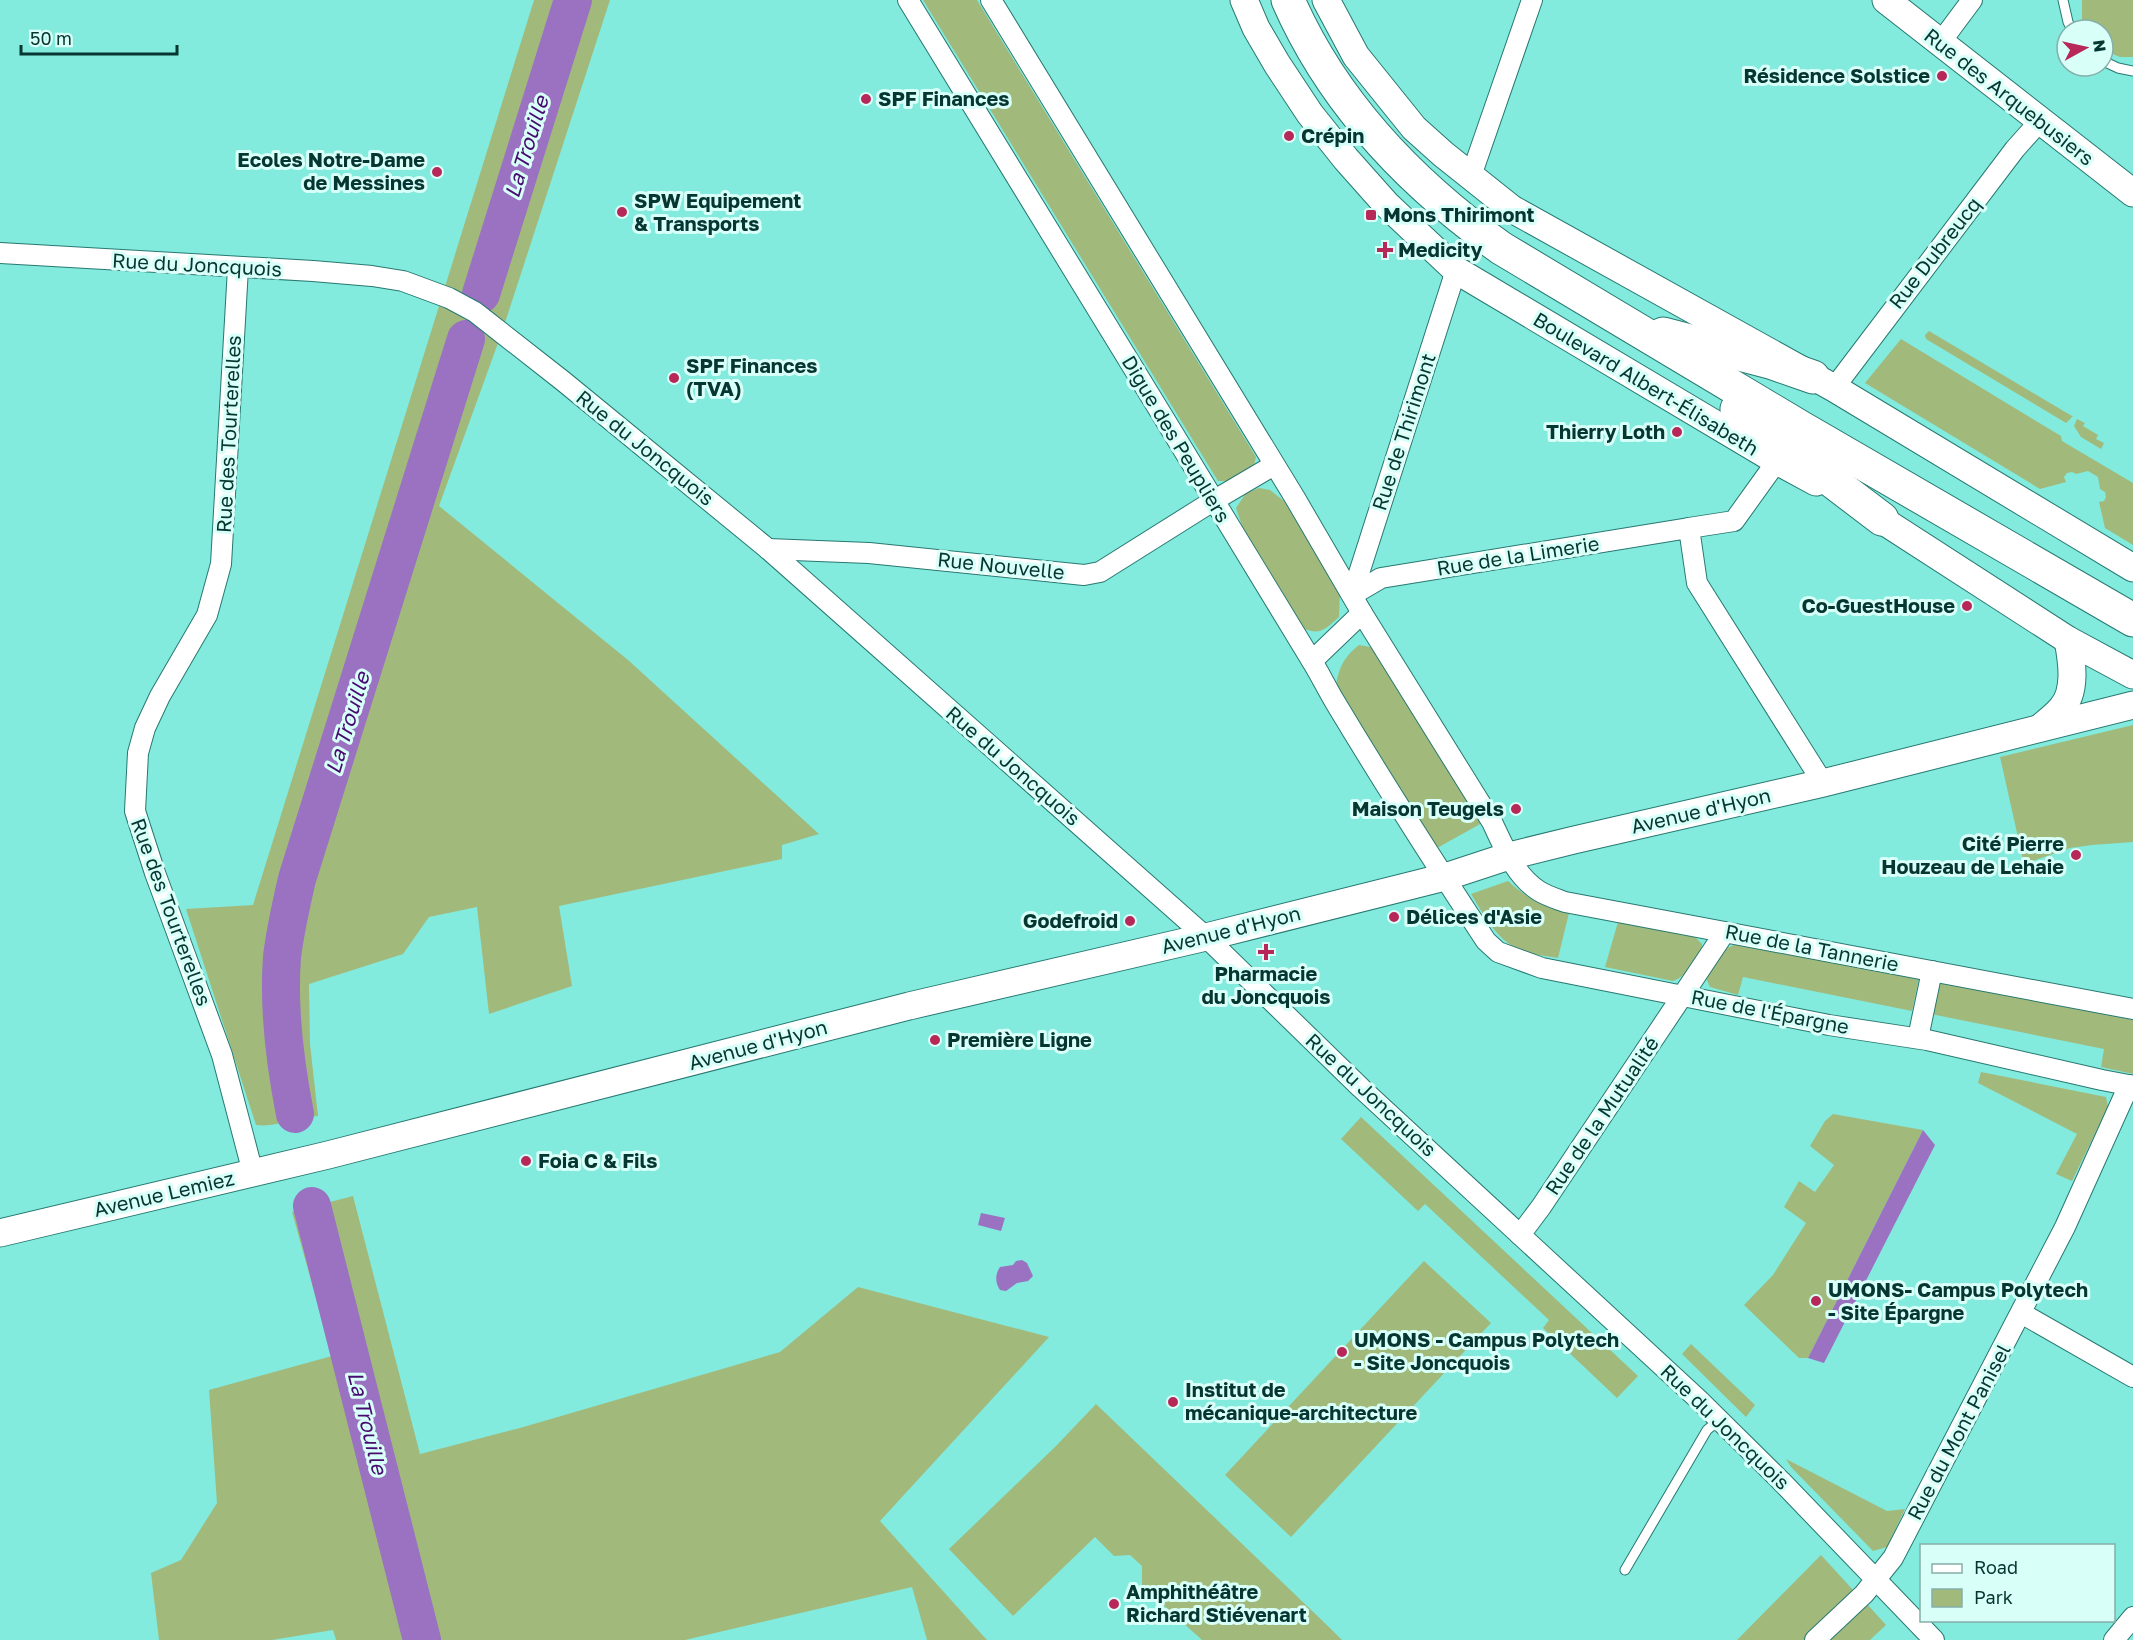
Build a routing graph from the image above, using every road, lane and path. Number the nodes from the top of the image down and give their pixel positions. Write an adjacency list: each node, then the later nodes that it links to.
1 (908, 0): 26 (street, Digue des Peupliers)
2 (991, 0): 25 (street)
3 (1244, 0): 21 (street, Boulevard Albert-Élisabeth)
4 (1277, 0): 16 (highway)
5 (1288, 0): 16 (highway)
6 (1326, 0): 17 (street)
7 (1532, 0): 17 (street)
8 (1886, 0): 12 (street, Rue des Arquebusiers)
9 (1972, 0): 12 (street)
10 (2063, 0): 11 (lane)
11 (2067, 18)
12 (1940, 43): 15 (street, Rue des Arquebusiers)
13 (2115, 67): 14 (lane)
14 (2133, 71)
15 (2040, 121): 18 (street, Rue des Arquebusiers); 23 (street, Rue Dubreucq)
16 (1412, 176): 22 (highway)
17 (1471, 176): 23 (street)
18 (2133, 193)
19 (0, 253): 20 (street, Rue du Joncquois)
20 (238, 268): 29 (street, Rue du Joncquois); 50 (street, Rue des Tourterelles)
21 (1456, 270): 24 (street, Boulevard Albert-Élisabeth); 31 (street, Rue de Thirimont)
22 (1632, 326): 23 (highway); 27 (highway); 33 (highway)
23 (1823, 382): 30 (street)
24 (1777, 461): 27 (street, Boulevard Albert-Élisabeth); 28 (street, Rue de la Limerie)
25 (1274, 465): 26 (street, Rue Nouvelle); 31 (street)
26 (1213, 501): 29 (street, Rue Nouvelle); 35 (street, Digue des Peupliers)
27 (1882, 519): 34 (street, Boulevard Albert-Élisabeth)
28 (1689, 528): 31 (street, Rue de la Limerie); 39 (street)
29 (768, 549): 43 (street, Rue du Joncquois)
30 (2133, 568)
31 (1352, 595): 32 (street)
32 (1362, 613): 35 (street); 40 (street)
33 (2133, 620)
34 (2068, 640): 36 (street, Boulevard Albert-Élisabeth); 38 (street)
35 (1312, 662): 41 (street, Digue des Peupliers)
36 (2133, 675)
37 (2133, 705): 38 (street, Avenue d'Hyon)
38 (2039, 729): 39 (street, Avenue d'Hyon)
39 (1823, 783): 40 (street, Avenue d'Hyon)
40 (1509, 856): 41 (street, Avenue d'Hyon); 42 (street, Rue de la Tannerie)
41 (1445, 877): 43 (street, Avenue d'Hyon); 45 (street, Rue de l'Épargne)
42 (1725, 932): 44 (street, Rue de la Tannerie); 45 (street, Rue de la Mutualité)
43 (1206, 937): 49 (street, Avenue d'Hyon); 52 (street, Rue du Joncquois)
44 (1932, 971): 46 (street, Rue de la Tannerie); 47 (street)
45 (1683, 996): 47 (street, Rue de l'Épargne); 52 (street, Rue de la Mutualité)
46 (2133, 1009)
47 (1918, 1038): 48 (street, Rue de l'Épargne)
48 (2131, 1085): 53 (street, Rue du Mont Panisel)
49 (328, 1155): 50 (street, Avenue Lemiez)
50 (253, 1173): 51 (street, Avenue Lemiez)
51 (0, 1233)
52 (1520, 1235): 55 (street, Rue du Joncquois)
53 (2021, 1313): 54 (street); 57 (street, Rue du Mont Panisel)
54 (2133, 1377)
55 (1719, 1420): 56 (lane); 57 (street, Rue du Joncquois)
56 (1625, 1570)
57 (1876, 1581): 59 (street, Rue du Mont Panisel); 60 (street, Rue du Joncquois)
58 (2133, 1617): 61 (street)
59 (1815, 1640)
60 (1934, 1640)
61 (2114, 1640)

